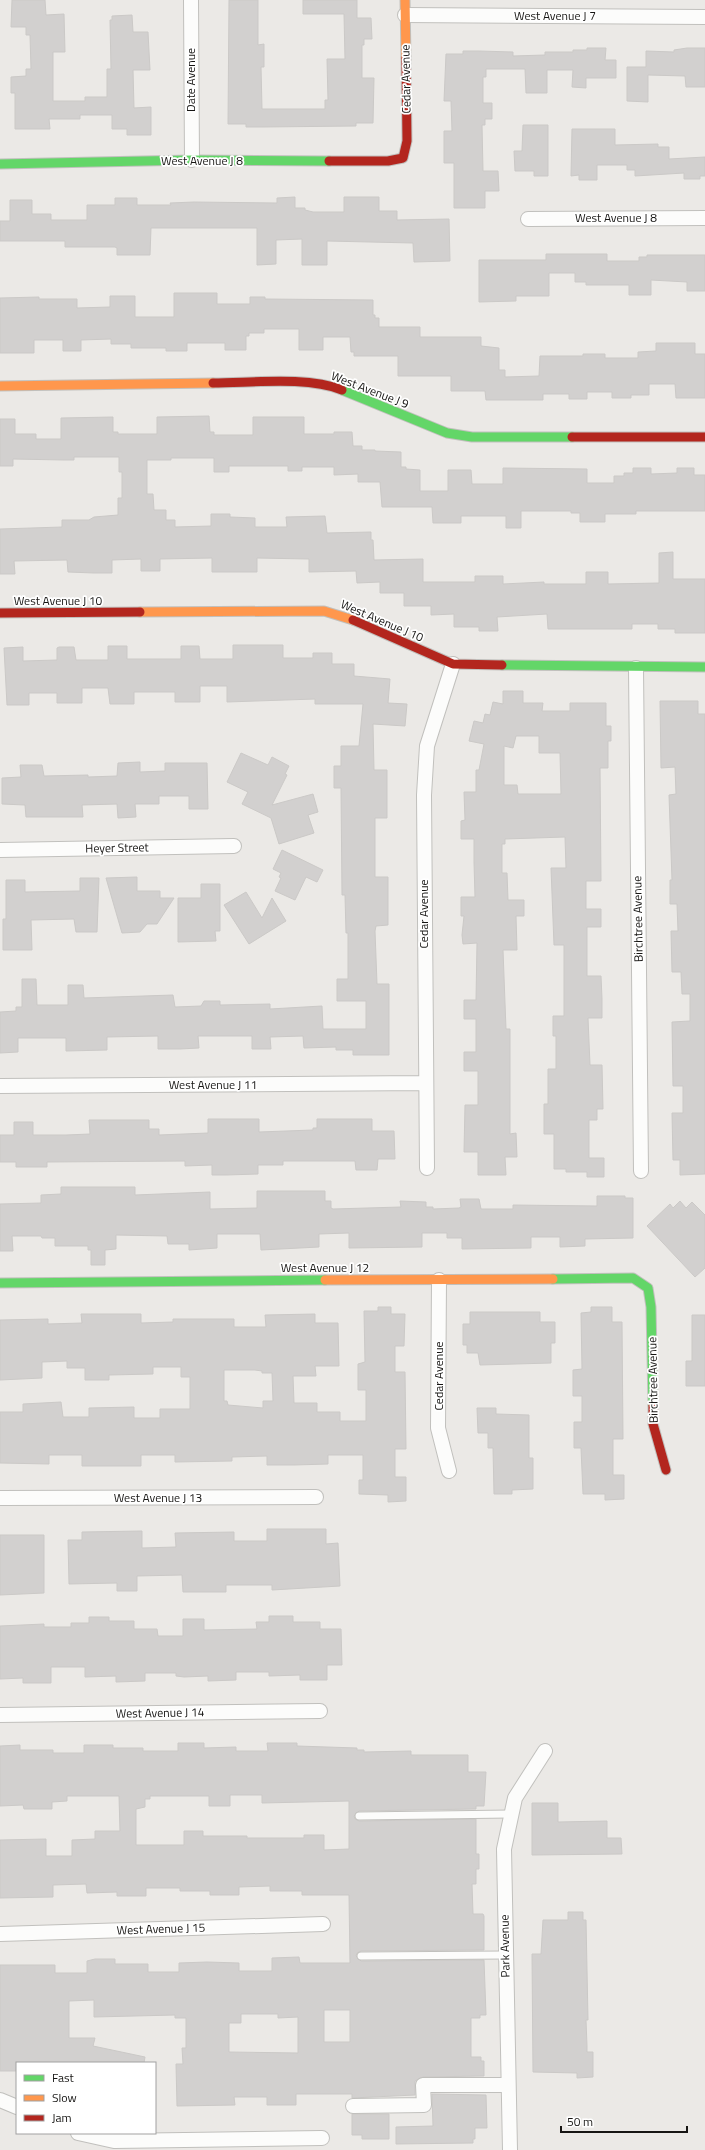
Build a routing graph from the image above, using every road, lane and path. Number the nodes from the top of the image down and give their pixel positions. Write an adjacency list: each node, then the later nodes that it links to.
1 (191, 0): 6 (street, Date Avenue)
2 (405, 0): 3 (street, Cedar Avenue)
3 (405, 15): 4 (street, West Avenue J 7); 5 (street, Cedar Avenue)
4 (705, 17)
5 (403, 158): 6 (street, West Avenue J 8)
6 (192, 160): 7 (street, West Avenue J 8)
7 (0, 164)
8 (705, 218): 9 (street, West Avenue J 8)
9 (528, 219)
10 (0, 386): 11 (street, West Avenue J 9)
11 (705, 437)
12 (0, 614): 13 (street, West Avenue J 10)
13 (453, 664): 15 (street, West Avenue J 10); 18 (street, Cedar Avenue)
14 (705, 667): 15 (street, West Avenue J 10)
15 (636, 668): 21 (street, Birchtree Avenue)
16 (234, 846): 17 (street, Heyer Street)
17 (0, 850)
18 (426, 1084): 19 (street, West Avenue J 11); 20 (street, Cedar Avenue)
19 (0, 1086)
20 (427, 1168)
21 (641, 1171)
22 (439, 1280): 23 (street, West Avenue J 12); 24 (street, West Avenue J 12); 26 (street, Cedar Avenue)
23 (0, 1283)
24 (648, 1288): 25 (street, Birchtree Avenue)
25 (666, 1470)
26 (449, 1471)
27 (316, 1497): 28 (street, West Avenue J 13)
28 (0, 1498)
29 (320, 1711): 30 (street, West Avenue J 14)
30 (0, 1715)
31 (545, 1752): 32 (street, Park Avenue)
32 (511, 1814): 33 (lane); 36 (street, Park Avenue)
33 (359, 1816)
34 (323, 1924): 35 (street, West Avenue J 15)
35 (0, 1934)
36 (506, 1954): 37 (lane); 38 (street, Park Avenue)
37 (361, 1956)
38 (508, 2085): 40 (street); 44 (street, Park Avenue)
39 (0, 2100): 41 (street)
40 (353, 2106)
41 (16, 2107)
42 (82, 2134): 43 (street)
43 (322, 2138)
44 (510, 2150)

